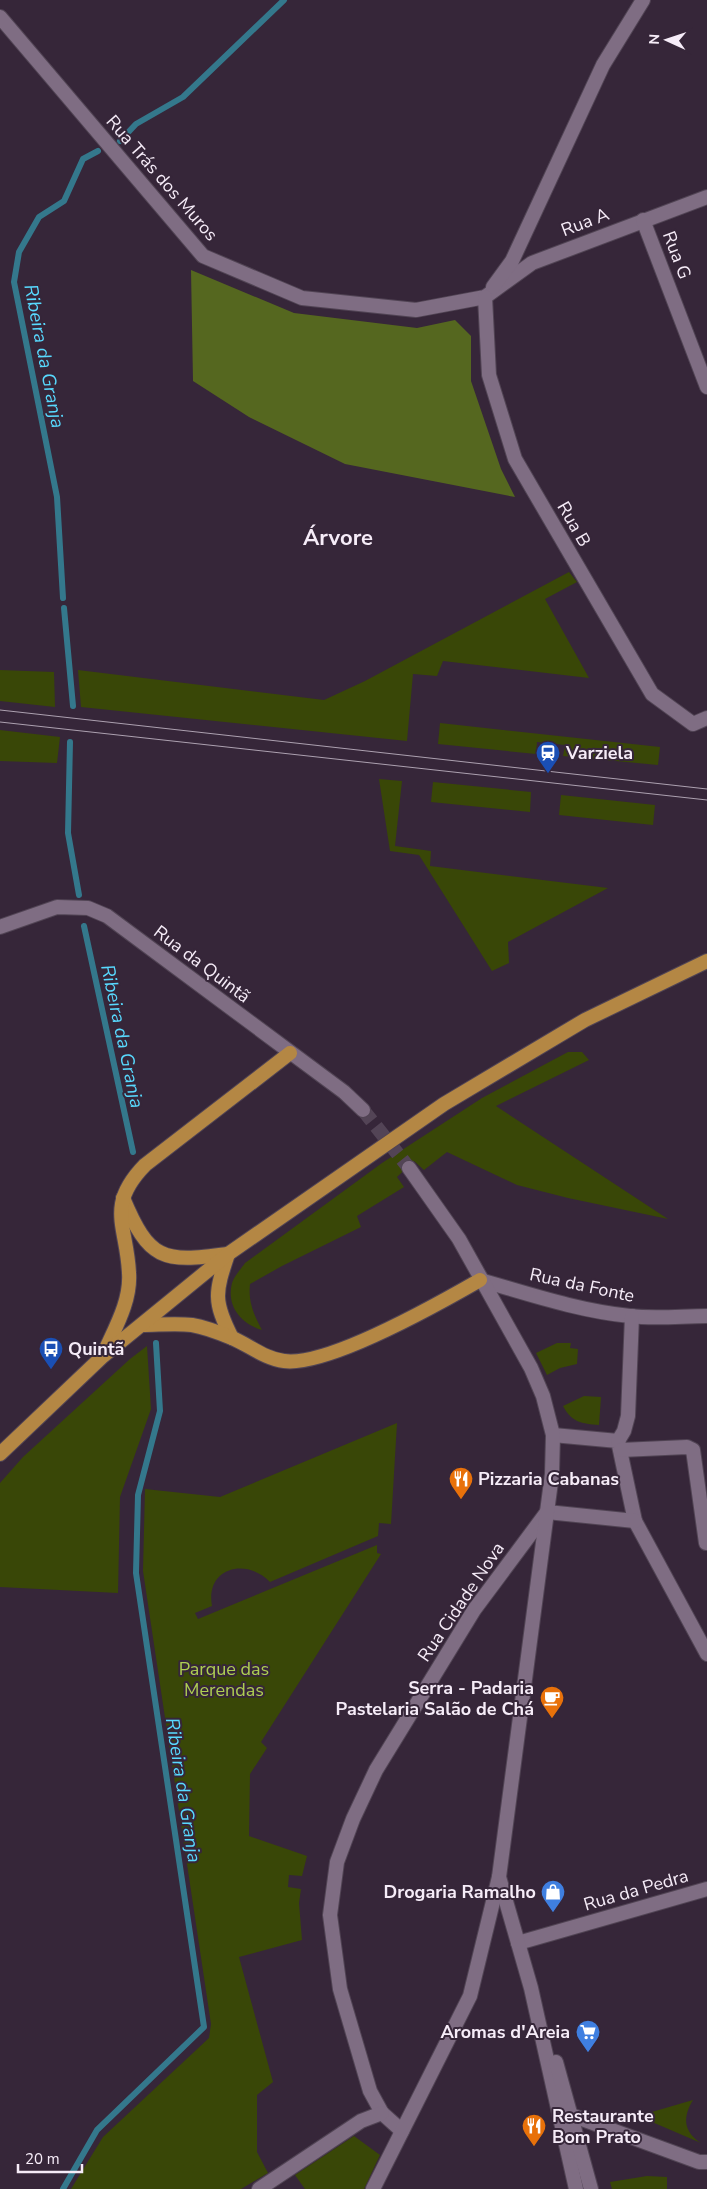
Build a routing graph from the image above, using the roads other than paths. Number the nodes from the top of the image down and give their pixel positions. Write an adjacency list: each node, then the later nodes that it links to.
1 (643, 0): 5 (street)
2 (0, 17): 5 (street, Rua Trás dos Muros)
3 (707, 197): 4 (street, Rua A)
4 (643, 220): 5 (street, Rua A); 6 (street, Rua G)
5 (485, 297): 7 (street, Rua B)
6 (707, 387)
7 (707, 718)
8 (0, 927): 10 (street, Rua da Quintã)
9 (707, 961): 14 (main road)
10 (290, 1053): 11 (street, Rua da Quintã); 13 (main road)
11 (363, 1110)
12 (409, 1168): 15 (street)
13 (123, 1198): 14 (main road); 20 (main road)
14 (228, 1254): 18 (main road); 19 (main road)
15 (480, 1280): 16 (street, Rua da Fonte); 19 (main road); 21 (street)
16 (632, 1316): 17 (street, Rua da Fonte); 22 (street)
17 (707, 1316)
18 (142, 1325): 19 (main road); 20 (main road)
19 (232, 1338)
20 (103, 1356): 23 (main road)
21 (553, 1435): 22 (street); 24 (street)
22 (620, 1446): 25 (street); 26 (street)
23 (0, 1454)
24 (547, 1512): 25 (street); 28 (street); 32 (street, Rua Cidade Nova)
25 (635, 1521): 27 (street)
26 (706, 1543)
27 (707, 1654)
28 (499, 1878): 30 (street); 34 (street)
29 (707, 1889): 30 (street, Rua da Pedra)
30 (518, 1943): 31 (street)
31 (531, 1988): 33 (street); 38 (street)
32 (382, 2113): 34 (street, Rua Cidade Nova); 36 (street)
33 (571, 2115): 35 (street); 39 (street)
34 (402, 2131): 37 (street)
35 (707, 2162)
36 (259, 2189)
37 (373, 2189)
38 (576, 2189)
39 (591, 2189)

